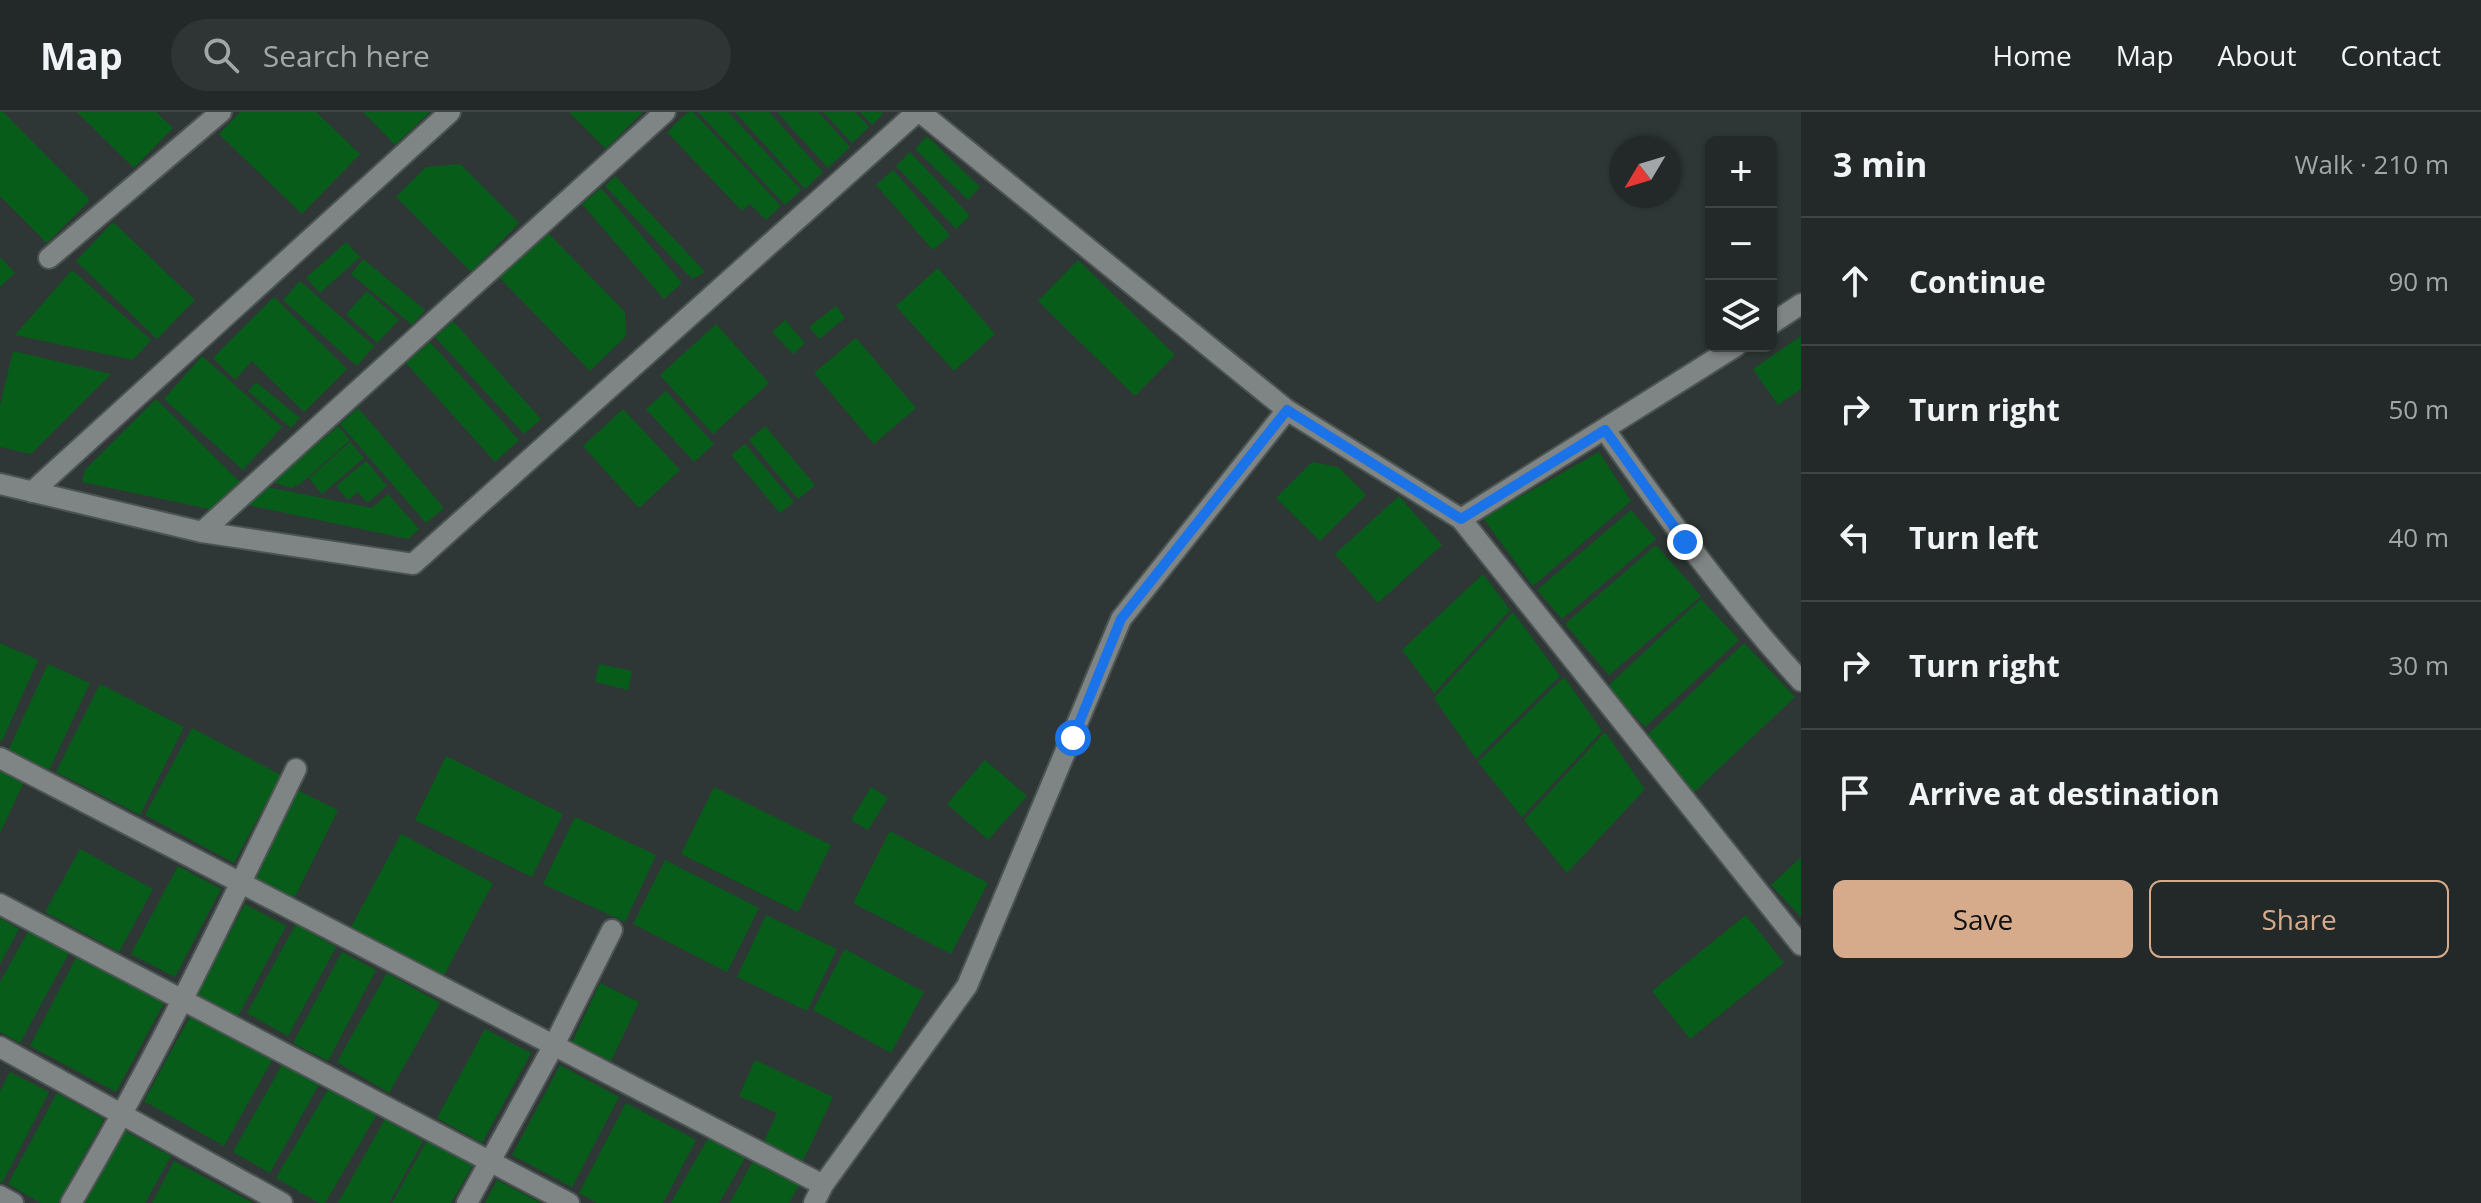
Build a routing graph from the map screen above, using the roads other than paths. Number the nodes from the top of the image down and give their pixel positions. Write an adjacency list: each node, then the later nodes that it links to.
1 (221, 112): 5 (street)
2 (450, 112): 12 (street)
3 (665, 112): 14 (street)
4 (919, 112): 9 (street); 14 (street)
5 (49, 258)
6 (1801, 304): 7 (street)
7 (1777, 320)
8 (1727, 352): 10 (street)
9 (1287, 410): 13 (street); 27 (street)
10 (1605, 430): 13 (street); 15 (street)
11 (0, 484): 12 (street)
12 (32, 492): 14 (street)
13 (1461, 519): 21 (street)
14 (202, 532)
15 (1801, 681)
16 (0, 758): 18 (street)
17 (296, 769): 18 (street)
18 (240, 885): 22 (street); 23 (street)
19 (0, 904): 22 (street)
20 (612, 930): 23 (street)
21 (1801, 945)
22 (181, 999): 25 (street); 26 (street)
23 (554, 1045): 26 (street); 27 (street)
24 (0, 1047): 25 (street)
25 (123, 1115): 30 (street); 31 (street)
26 (491, 1161): 32 (street); 33 (street)
27 (818, 1194)
28 (0, 1196): 29 (street)
29 (13, 1203)
30 (71, 1203)
31 (282, 1203)
32 (467, 1203)
33 (569, 1203)

